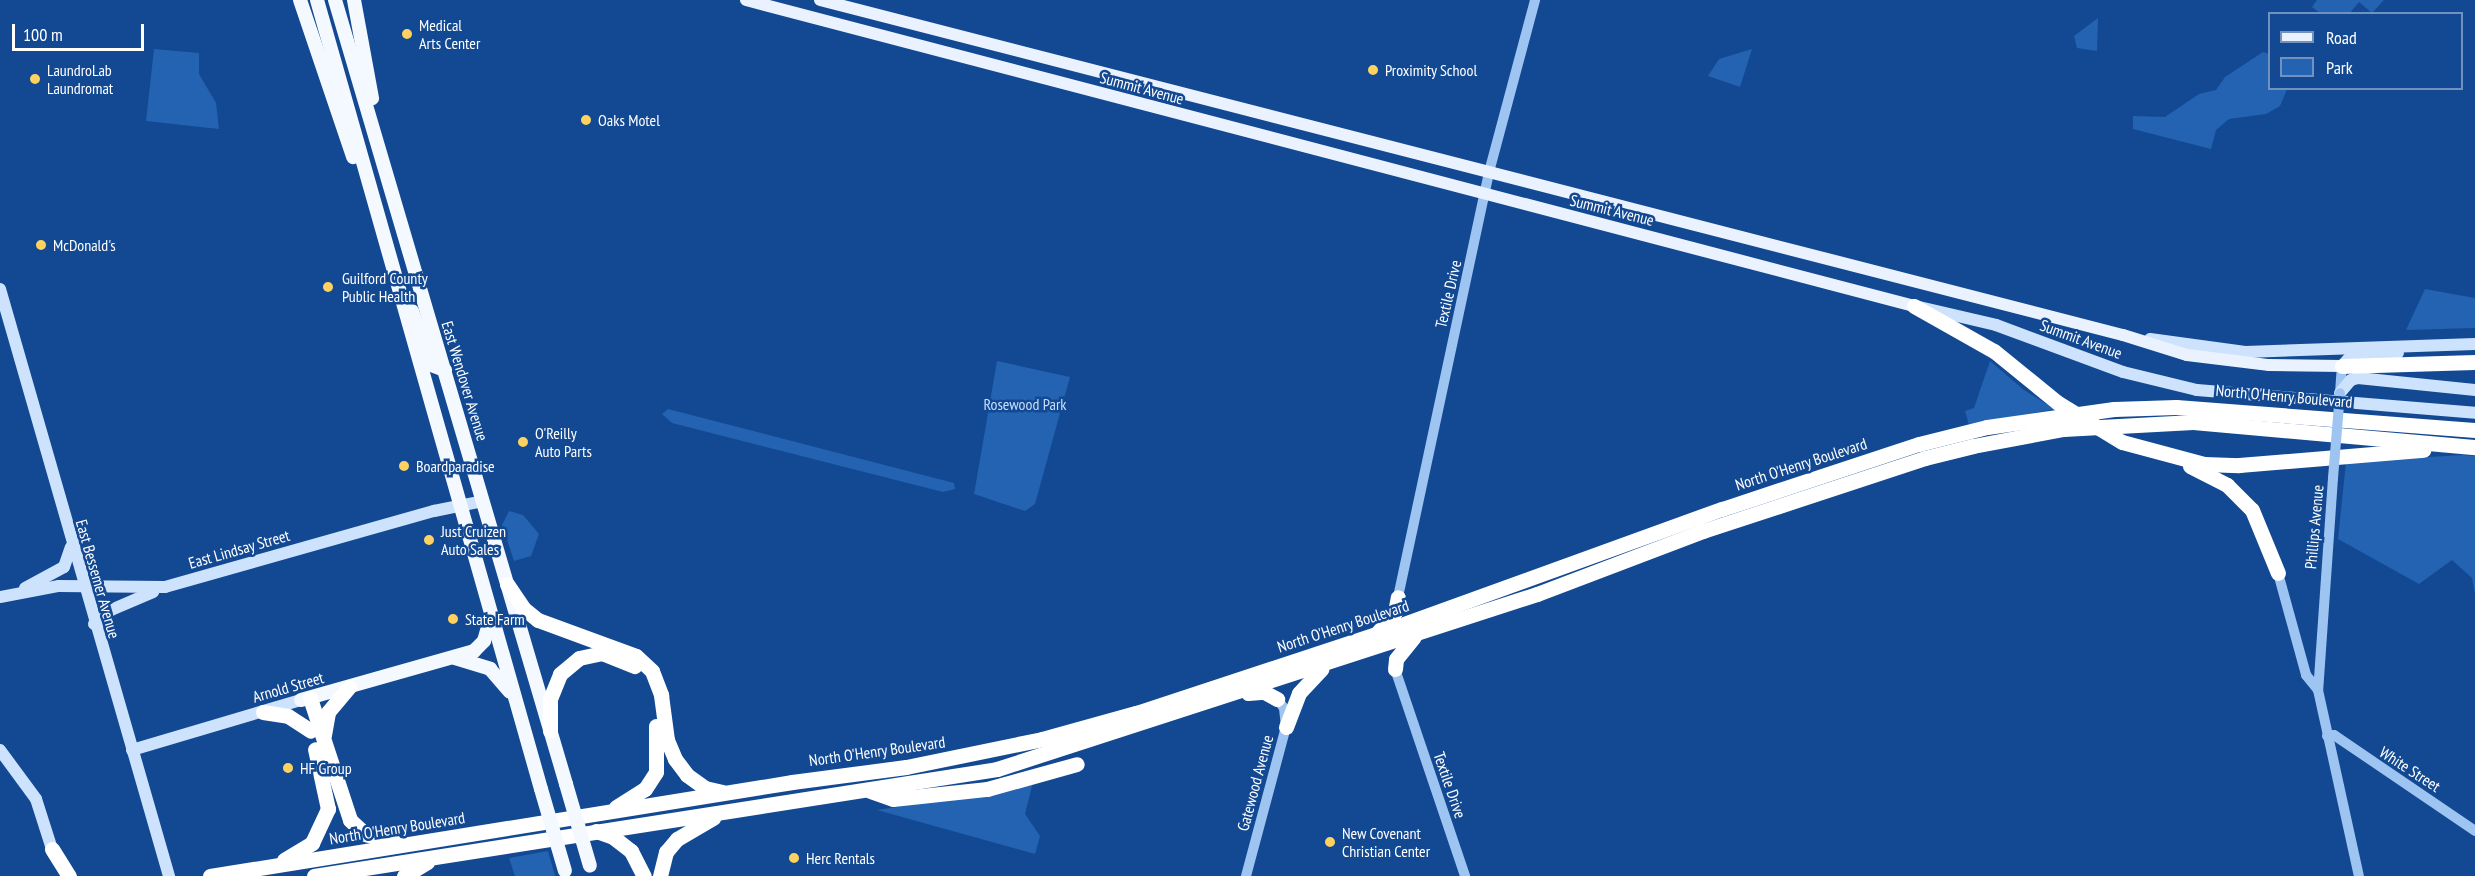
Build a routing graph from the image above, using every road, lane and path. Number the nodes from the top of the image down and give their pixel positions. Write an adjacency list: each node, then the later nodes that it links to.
1 (300, 0): 11 (highway)
2 (317, 0): 11 (highway)
3 (335, 0): 9 (highway, East Wendover Avenue)
4 (354, 0): 9 (highway)
5 (746, 0): 10 (main road, Summit Avenue)
6 (820, 0): 8 (main road, Summit Avenue)
7 (1535, 0): 8 (street, Textile Drive)
8 (1489, 172): 10 (street, Textile Drive); 12 (main road, Summit Avenue)
9 (390, 186): 22 (highway, East Wendover Avenue)
10 (1485, 194): 15 (main road, Summit Avenue); 38 (street, Textile Drive)
11 (383, 235): 13 (highway)
12 (1899, 278): 15 (main road); 17 (main road, Summit Avenue)
13 (397, 279): 22 (highway); 30 (highway)
14 (0, 289): 31 (main road, East Bessemer Avenue)
15 (1893, 300): 16 (main road, Summit Avenue)
16 (1914, 306): 25 (main road, Summit Avenue); 28 (highway, bridge)
17 (2123, 335): 18 (main road, Summit Avenue); 21 (main road, Summit Avenue)
18 (2461, 344): 19 (main road, Summit Avenue); 21 (main road)
19 (2475, 344)
20 (2475, 362): 21 (highway)
21 (2342, 366): 24 (street, Phillips Avenue)
22 (445, 370): 29 (highway, East Wendover Avenue)
23 (2475, 390): 24 (main road)
24 (2340, 393): 49 (street, Phillips Avenue, bridge)
25 (2475, 413)
26 (2475, 430): 40 (highway, North O'Henry Boulevard)
27 (2473, 447): 28 (highway); 42 (highway, North O'Henry Boulevard)
28 (2174, 458): 32 (highway)
29 (483, 501): 30 (main road, East Lindsay Street); 33 (highway, East Wendover Avenue)
30 (462, 504): 35 (main road, East Lindsay Street); 39 (highway)
31 (71, 546): 34 (main road, East Bessemer Avenue); 36 (main road)
32 (2278, 573): 49 (street, Phillips Avenue)
33 (507, 584): 57 (highway, East Wendover Avenue); 64 (highway)
34 (83, 586): 35 (main road, East Lindsay Street); 36 (main road, East Lindsay Street); 41 (main road, East Bessemer Avenue)
35 (165, 587): 41 (main road)
36 (19, 591): 37 (main road, East Lindsay Street)
37 (0, 597)
38 (1398, 597): 40 (highway); 43 (highway)
39 (492, 611): 45 (highway, Arnold Street); 51 (highway)
40 (1431, 615): 43 (highway, North O'Henry Boulevard)
41 (94, 624): 61 (main road, East Bessemer Avenue)
42 (1419, 633): 44 (highway, North O'Henry Boulevard); 47 (highway)
43 (1376, 634): 64 (highway, North O'Henry Boulevard)
44 (1361, 652): 46 (highway, North O'Henry Boulevard); 47 (highway)
45 (453, 658): 48 (highway, Arnold Street); 51 (highway)
46 (1333, 661): 50 (highway, North O'Henry Boulevard); 55 (highway)
47 (1395, 669): 84 (street, Textile Drive)
48 (349, 687): 52 (highway, Arnold Street); 59 (highway)
49 (2318, 690): 58 (street, Phillips Avenue)
50 (1239, 693): 53 (highway); 63 (highway, North O'Henry Boulevard)
51 (514, 698): 74 (highway, bridge)
52 (305, 699): 54 (main road, Arnold Street); 56 (highway); 59 (highway)
53 (1277, 699): 55 (street, Gatewood Avenue)
54 (263, 712): 56 (highway); 61 (main road, Arnold Street)
55 (1286, 727): 83 (street, Gatewood Avenue)
56 (311, 731): 72 (highway)
57 (550, 731): 66 (highway); 73 (highway, East Wendover Avenue, bridge)
58 (2327, 736): 68 (street, White Street); 85 (street, Phillips Avenue)
59 (323, 741): 69 (highway)
60 (0, 750): 70 (main road)
61 (132, 750): 77 (main road, East Bessemer Avenue)
62 (1077, 765): 63 (highway)
63 (870, 791): 65 (highway, North O'Henry Boulevard)
64 (729, 793): 66 (highway, North O'Henry Boulevard)
65 (727, 811): 67 (highway, North O'Henry Boulevard); 82 (highway)
66 (604, 813): 69 (highway, North O'Henry Boulevard)
67 (596, 831): 71 (highway, North O'Henry Boulevard); 81 (highway)
68 (2475, 831)
69 (415, 843): 72 (highway, North O'Henry Boulevard)
70 (52, 849): 75 (highway); 76 (highway)
71 (452, 854): 79 (highway, North O'Henry Boulevard); 80 (highway)
72 (274, 866): 78 (highway, North O'Henry Boulevard)
73 (591, 871)
74 (565, 874)
75 (57, 876)
76 (69, 876)
77 (169, 876)
78 (210, 876)
79 (314, 876)
80 (404, 876)
81 (644, 876)
82 (660, 876)
83 (1246, 876)
84 (1465, 876)
85 (2359, 876)

